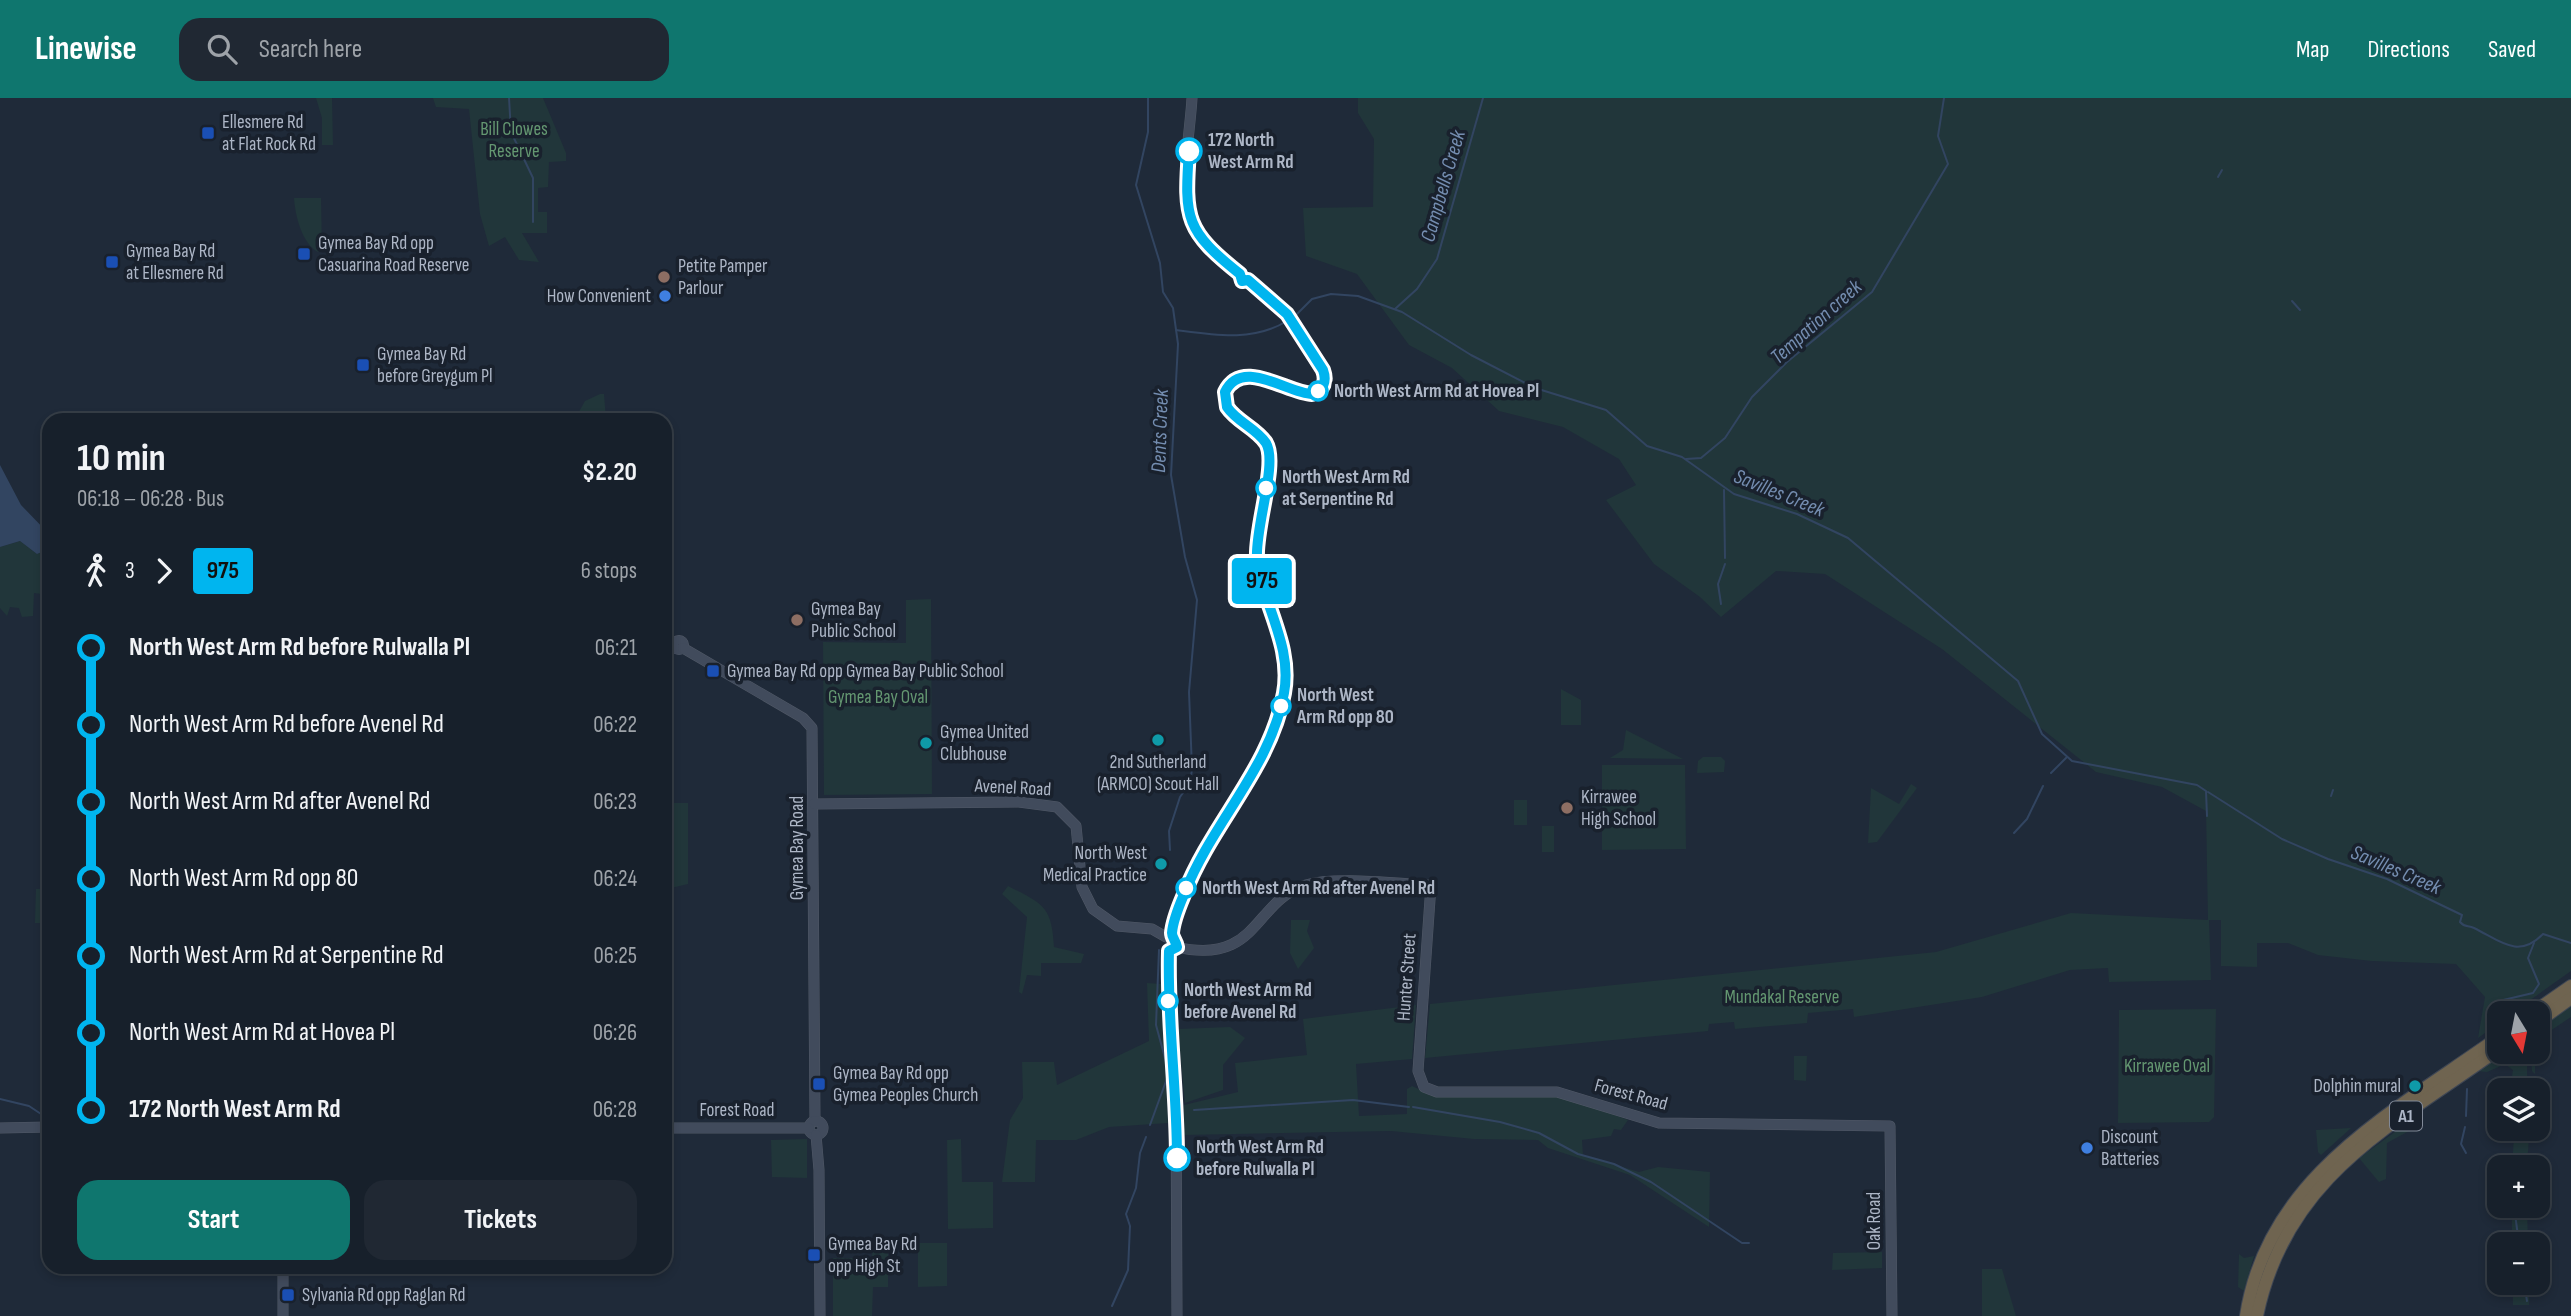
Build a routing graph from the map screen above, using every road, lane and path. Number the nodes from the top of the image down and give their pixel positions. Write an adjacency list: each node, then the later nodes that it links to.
1 (1192, 98): 4 (street)
2 (683, 648): 3 (street, Gymea Bay Road)
3 (814, 804): 4 (street, Avenel Road); 17 (street, Gymea Bay Road)
4 (1169, 936): 5 (street)
5 (1173, 949): 12 (street, Hunter Street); 21 (street)
6 (2571, 986): 8 (highway)
7 (2571, 998): 9 (highway)
8 (2549, 1001)
9 (2550, 1013)
10 (2487, 1046): 23 (highway, A1)
11 (2487, 1058): 24 (highway, A1)
12 (1418, 1071): 13 (street, Forest Road)
13 (1890, 1126): 22 (street, Oak Road)
14 (42, 1127): 15 (street)
15 (0, 1128)
16 (672, 1128): 17 (street, Forest Road)
17 (813, 1128): 20 (street, Gymea Bay Road)
18 (283, 1274): 19 (street)
19 (283, 1316)
20 (821, 1316)
21 (1177, 1316)
22 (1892, 1316)
23 (2246, 1316)
24 (2257, 1316)

